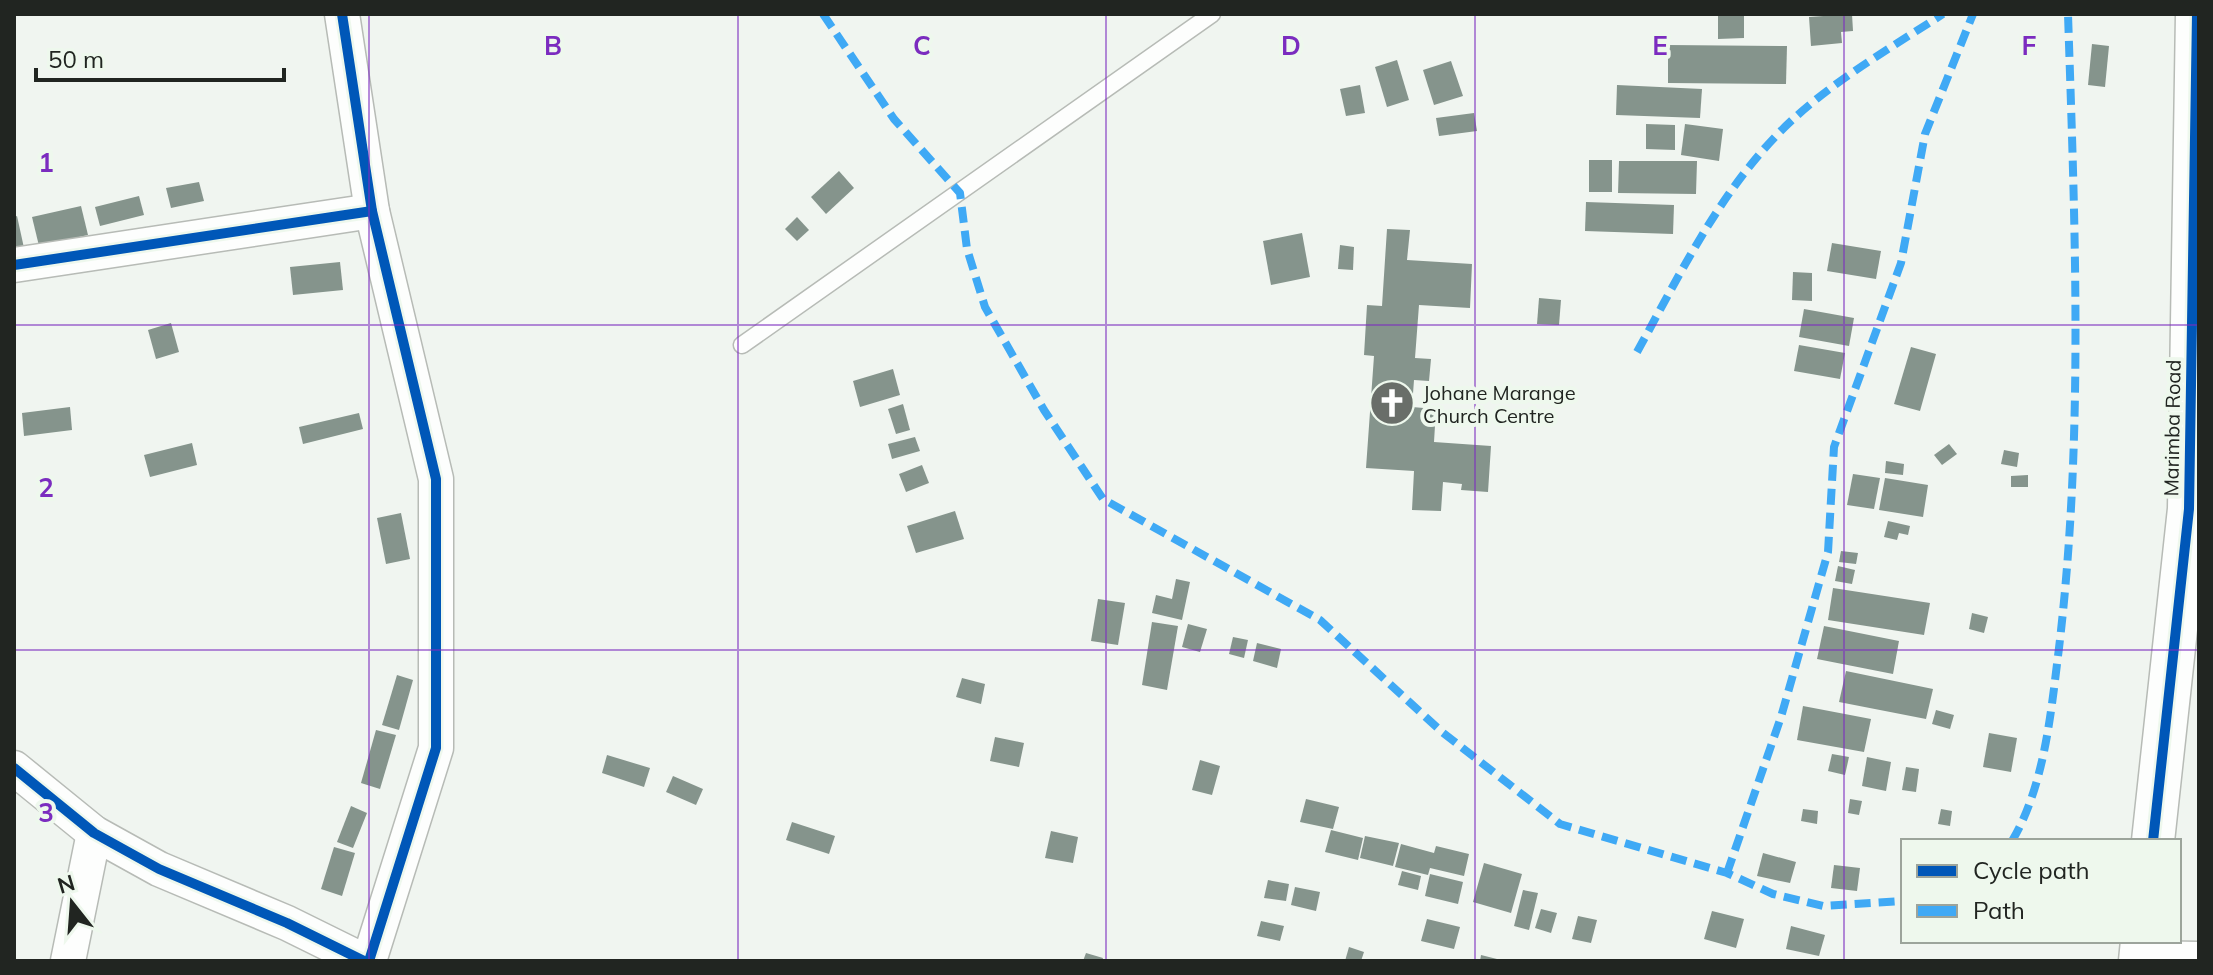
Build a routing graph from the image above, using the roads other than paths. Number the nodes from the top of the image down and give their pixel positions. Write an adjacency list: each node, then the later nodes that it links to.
1 (342, 14): 5 (street)
2 (1212, 14): 7 (lane)
3 (2197, 14): 4 (street, Marimba Road)
4 (2197, 60): 10 (street, Marimba Road)
5 (372, 211): 6 (street); 14 (street)
6 (14, 265)
7 (742, 345)
8 (14, 768): 9 (street)
9 (94, 833): 13 (street); 14 (street)
10 (2153, 839)
11 (2141, 953): 12 (street)
12 (2199, 959)
13 (68, 961)
14 (367, 961)

